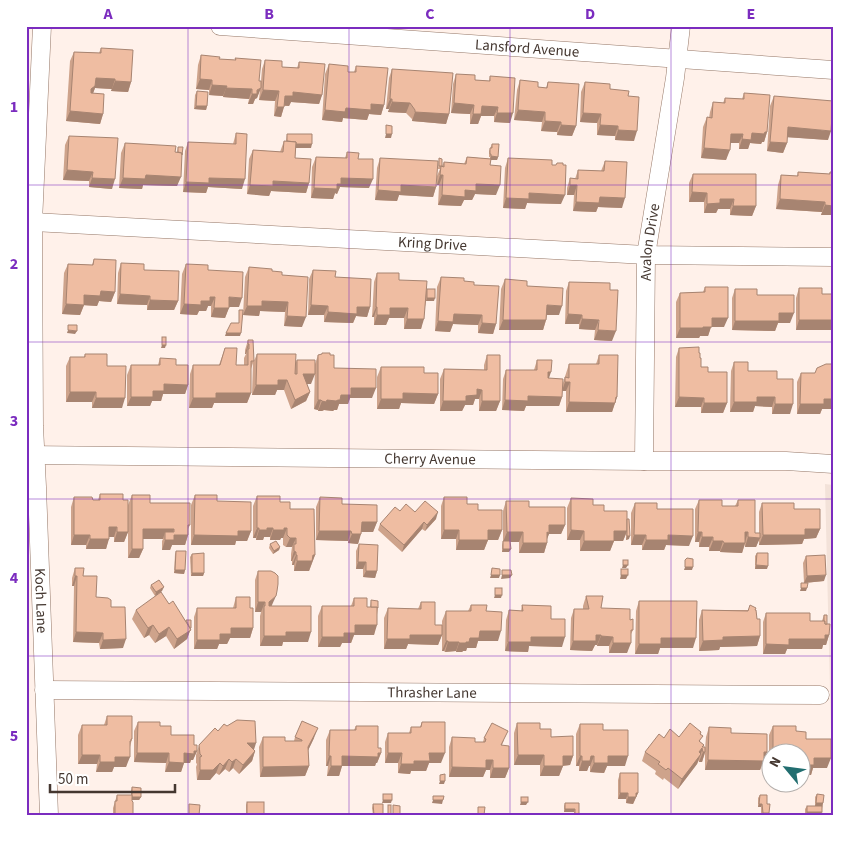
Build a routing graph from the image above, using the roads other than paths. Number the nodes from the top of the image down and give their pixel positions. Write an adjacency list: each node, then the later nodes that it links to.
1 (42, 26): 6 (street, Koch Lane)
2 (220, 26): 4 (street, Lansford Avenue)
3 (681, 26): 4 (street, Avalon Drive)
4 (678, 59): 5 (street, Lansford Avenue); 7 (street, Avalon Drive)
5 (833, 70)
6 (33, 222): 7 (street, Kring Drive); 9 (street, Koch Lane)
7 (646, 255): 8 (street, Kring Drive); 10 (street, Avalon Drive)
8 (833, 257)
9 (31, 455): 10 (street, Cherry Avenue); 12 (street, Koch Lane)
10 (644, 461): 11 (street, Cherry Avenue)
11 (833, 464)
12 (44, 690): 13 (street, Thrasher Lane); 14 (street, Koch Lane)
13 (820, 695)
14 (49, 815)

